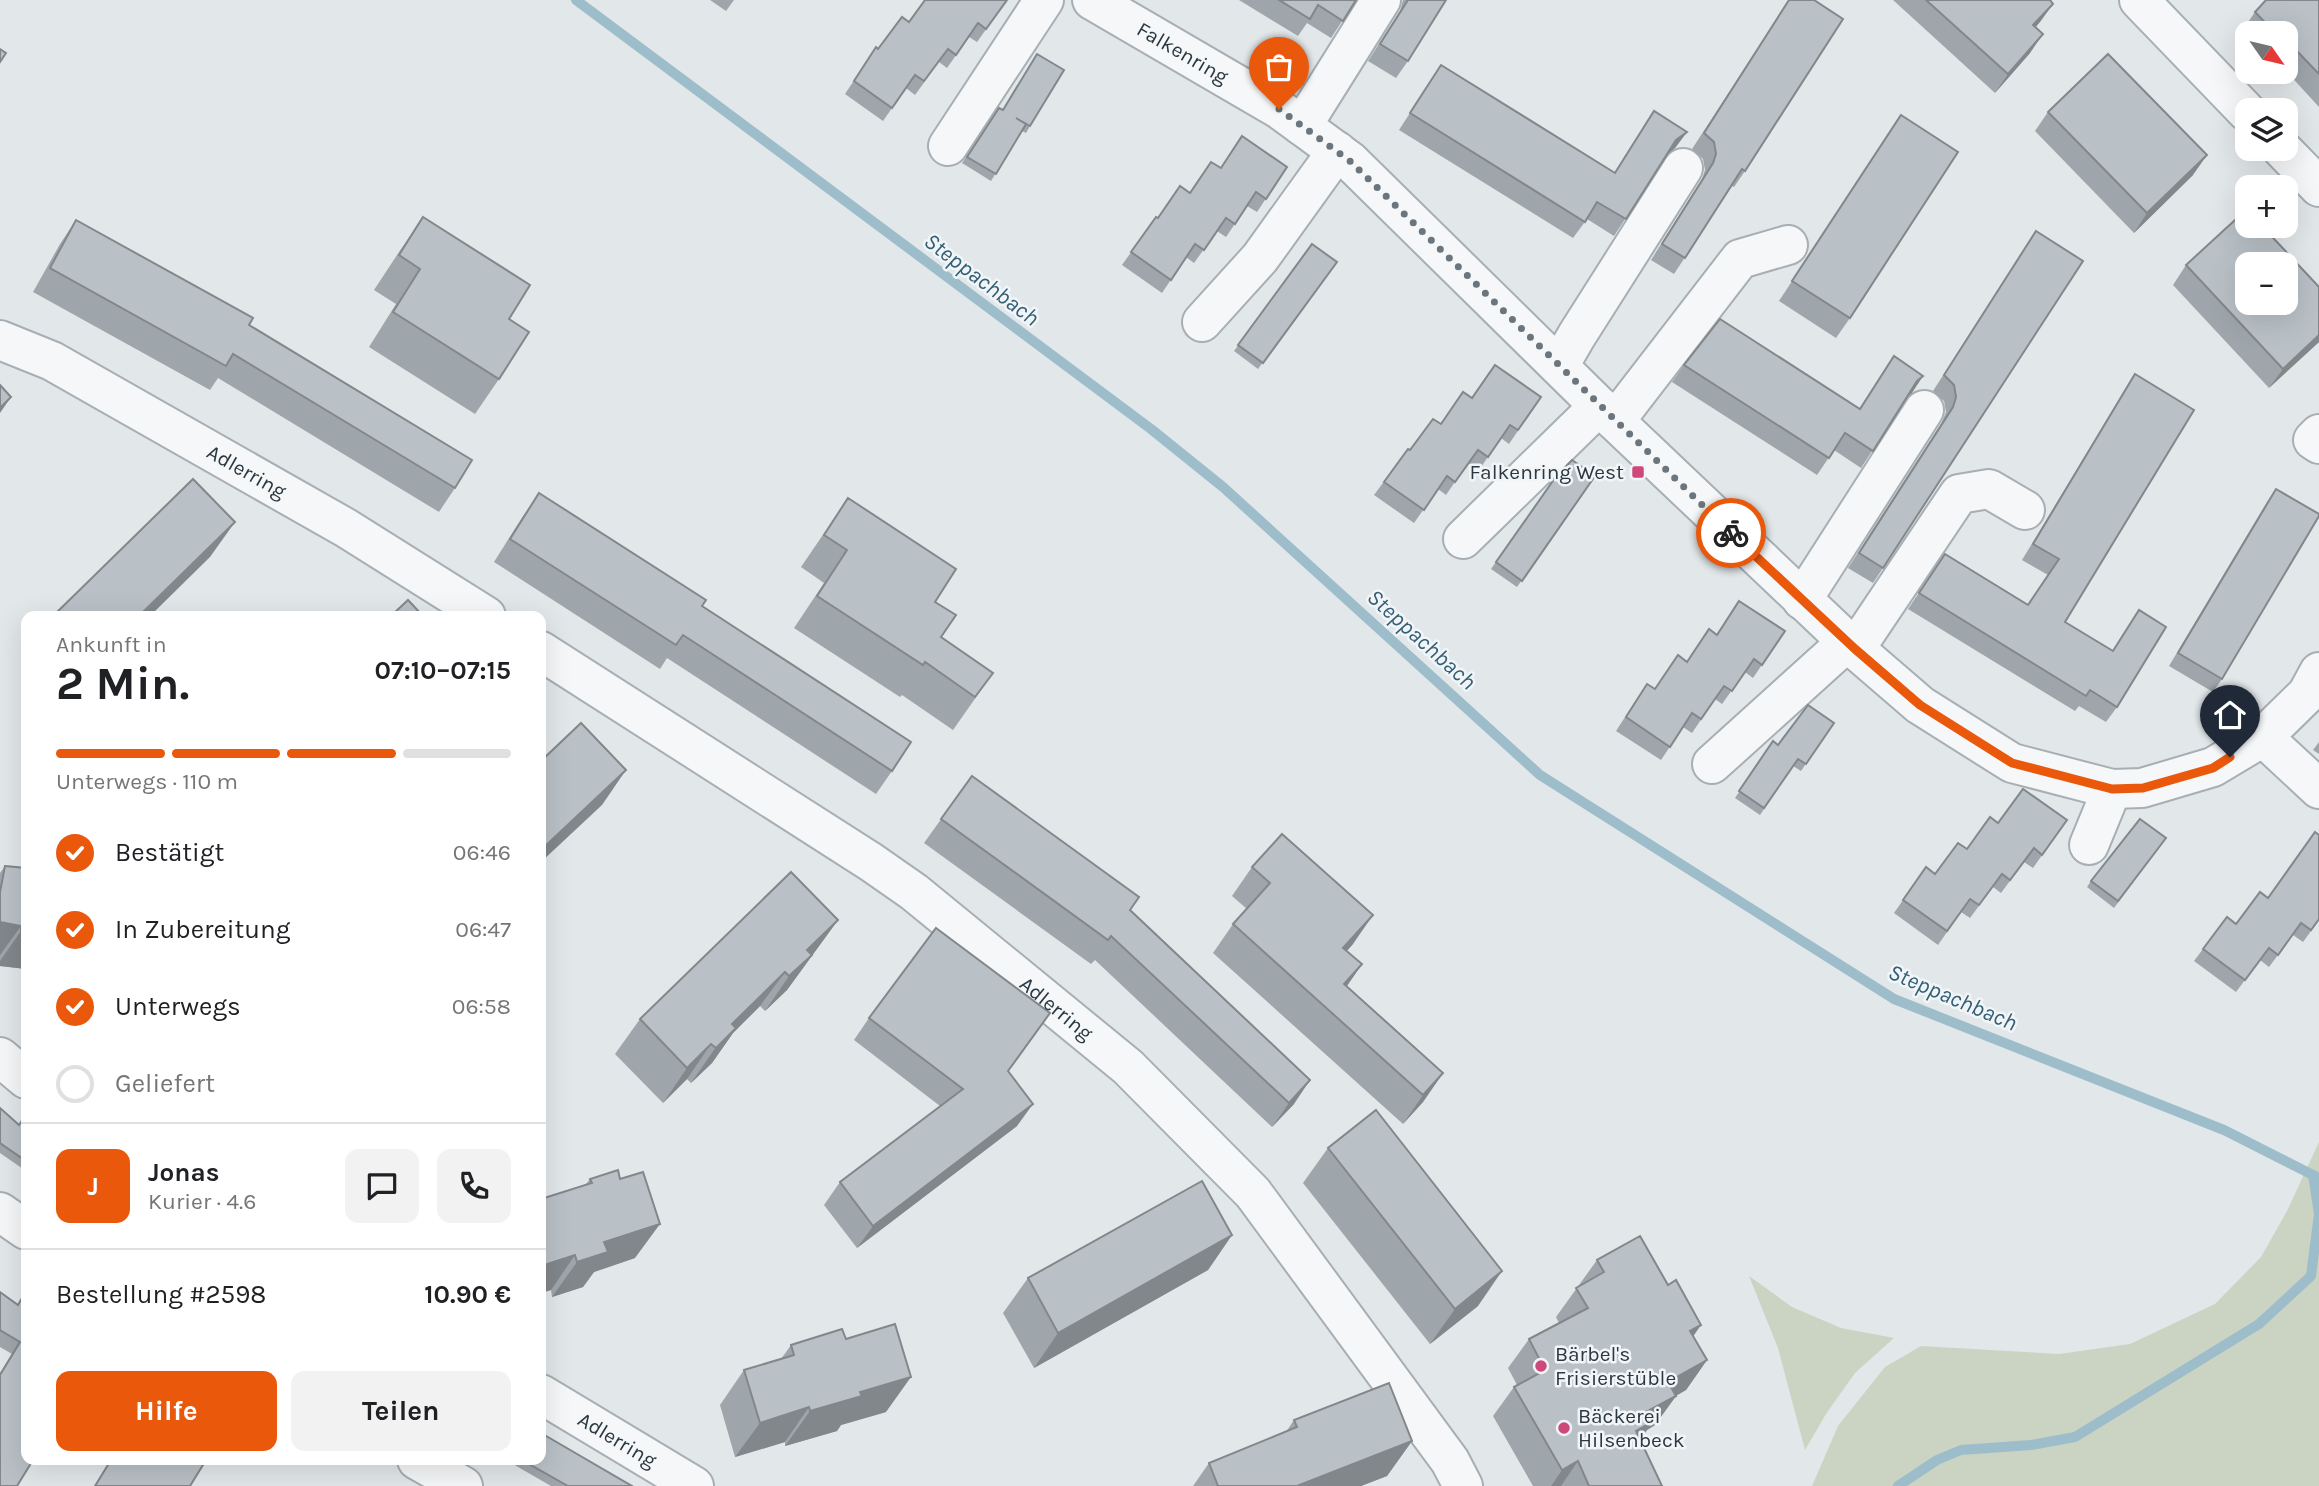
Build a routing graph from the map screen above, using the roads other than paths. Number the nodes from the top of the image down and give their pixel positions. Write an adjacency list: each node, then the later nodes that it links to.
1 (1044, 0): 7 (street)
2 (1092, 0): 6 (street, Falkenring)
3 (1381, 0): 6 (street)
4 (2139, 0): 5 (street)
5 (2235, 100)
6 (1302, 126): 8 (street, Falkenring)
7 (948, 146)
8 (1338, 151): 13 (street); 15 (street, Falkenring)
9 (2294, 161): 11 (street)
10 (1683, 168): 15 (street)
11 (2319, 187)
12 (1788, 245): 17 (street)
13 (1202, 322)
14 (0, 340): 23 (street, Adlerring)
15 (1559, 366): 17 (street, Falkenring)
16 (1924, 410): 22 (street)
17 (1607, 414): 21 (street); 22 (street, Falkenring)
18 (2319, 434): 19 (street)
19 (2319, 444)
20 (2025, 510): 24 (street)
21 (1463, 539)
22 (1802, 600): 24 (street, Falkenring)
23 (478, 611)
24 (1851, 646): 28 (street); 29 (street, Falkenring)
25 (546, 653): 40 (street, Adlerring)
26 (2319, 672): 27 (street, Falkenring)
27 (2263, 737): 29 (street, Falkenring); 30 (street)
28 (1712, 764)
29 (2112, 789): 31 (street)
30 (2319, 789)
31 (2089, 845)
32 (0, 1057): 33 (street)
33 (21, 1075)
34 (0, 1213): 35 (street)
35 (21, 1227)
36 (546, 1397): 39 (street, Adlerring)
37 (426, 1465): 38 (street)
38 (463, 1486)
39 (694, 1486)
40 (1463, 1486)

